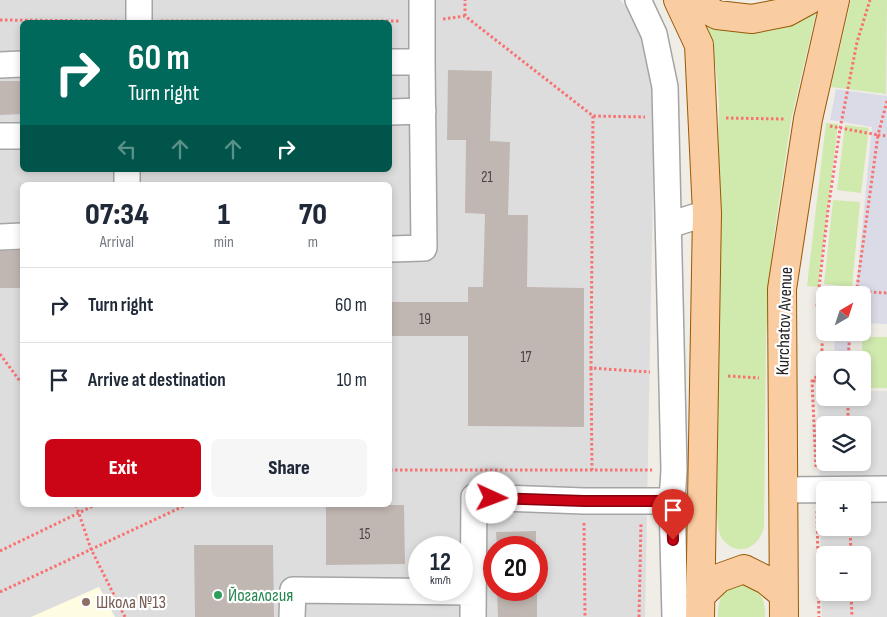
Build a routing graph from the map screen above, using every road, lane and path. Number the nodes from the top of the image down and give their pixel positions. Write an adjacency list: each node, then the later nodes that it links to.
1 (465, 0): 10 (path)
2 (638, 0): 19 (street)
3 (678, 0): 23 (main road)
4 (690, 0): 5 (main road)
5 (809, 0)
6 (835, 0): 41 (main road, Kurchatov Avenue)
7 (870, 0): 28 (path)
8 (422, 11): 9 (path); 10 (path); 13 (street)
9 (139, 14): 11 (path)
10 (464, 16): 19 (path)
11 (0, 20)
12 (392, 62): 13 (street)
13 (422, 62): 17 (street)
14 (20, 64): 15 (street)
15 (0, 65)
16 (887, 102): 22 (path)
17 (423, 111): 18 (street); 27 (street)
18 (392, 112)
19 (666, 117): 24 (street)
20 (0, 136): 21 (street)
21 (20, 136)
22 (887, 136)
23 (706, 213): 24 (street); 57 (main road)
24 (669, 225): 39 (street)
25 (0, 236): 26 (street)
26 (20, 236)
27 (392, 249)
28 (820, 286)
29 (871, 292): 30 (path)
30 (887, 293)
31 (822, 341): 35 (path)
32 (0, 354): 34 (path)
33 (591, 368): 38 (path)
34 (20, 381)
35 (812, 381)
36 (392, 470): 37 (path)
37 (584, 470): 38 (path); 42 (path)
38 (592, 470): 39 (path)
39 (674, 470): 44 (street)
40 (887, 489): 41 (street)
41 (782, 490): 56 (main road, Kurchatov Avenue)
42 (584, 501): 43 (street); 53 (street); 61 (path)
43 (641, 501): 44 (street); 62 (path)
44 (672, 501): 63 (street)
45 (77, 507): 48 (path)
46 (91, 507): 48 (path)
47 (182, 507): 49 (path)
48 (79, 513): 49 (path); 50 (path)
49 (91, 549): 52 (path); 58 (path)
50 (0, 551)
51 (408, 591): 59 (street)
52 (0, 592)
53 (473, 592)
54 (473, 601): 60 (street)
55 (851, 601): 64 (path)
56 (783, 606): 57 (main road)
57 (700, 607)
58 (125, 617)
59 (292, 617)
60 (472, 617)
61 (585, 617)
62 (639, 617)
63 (675, 617)
64 (852, 617)

